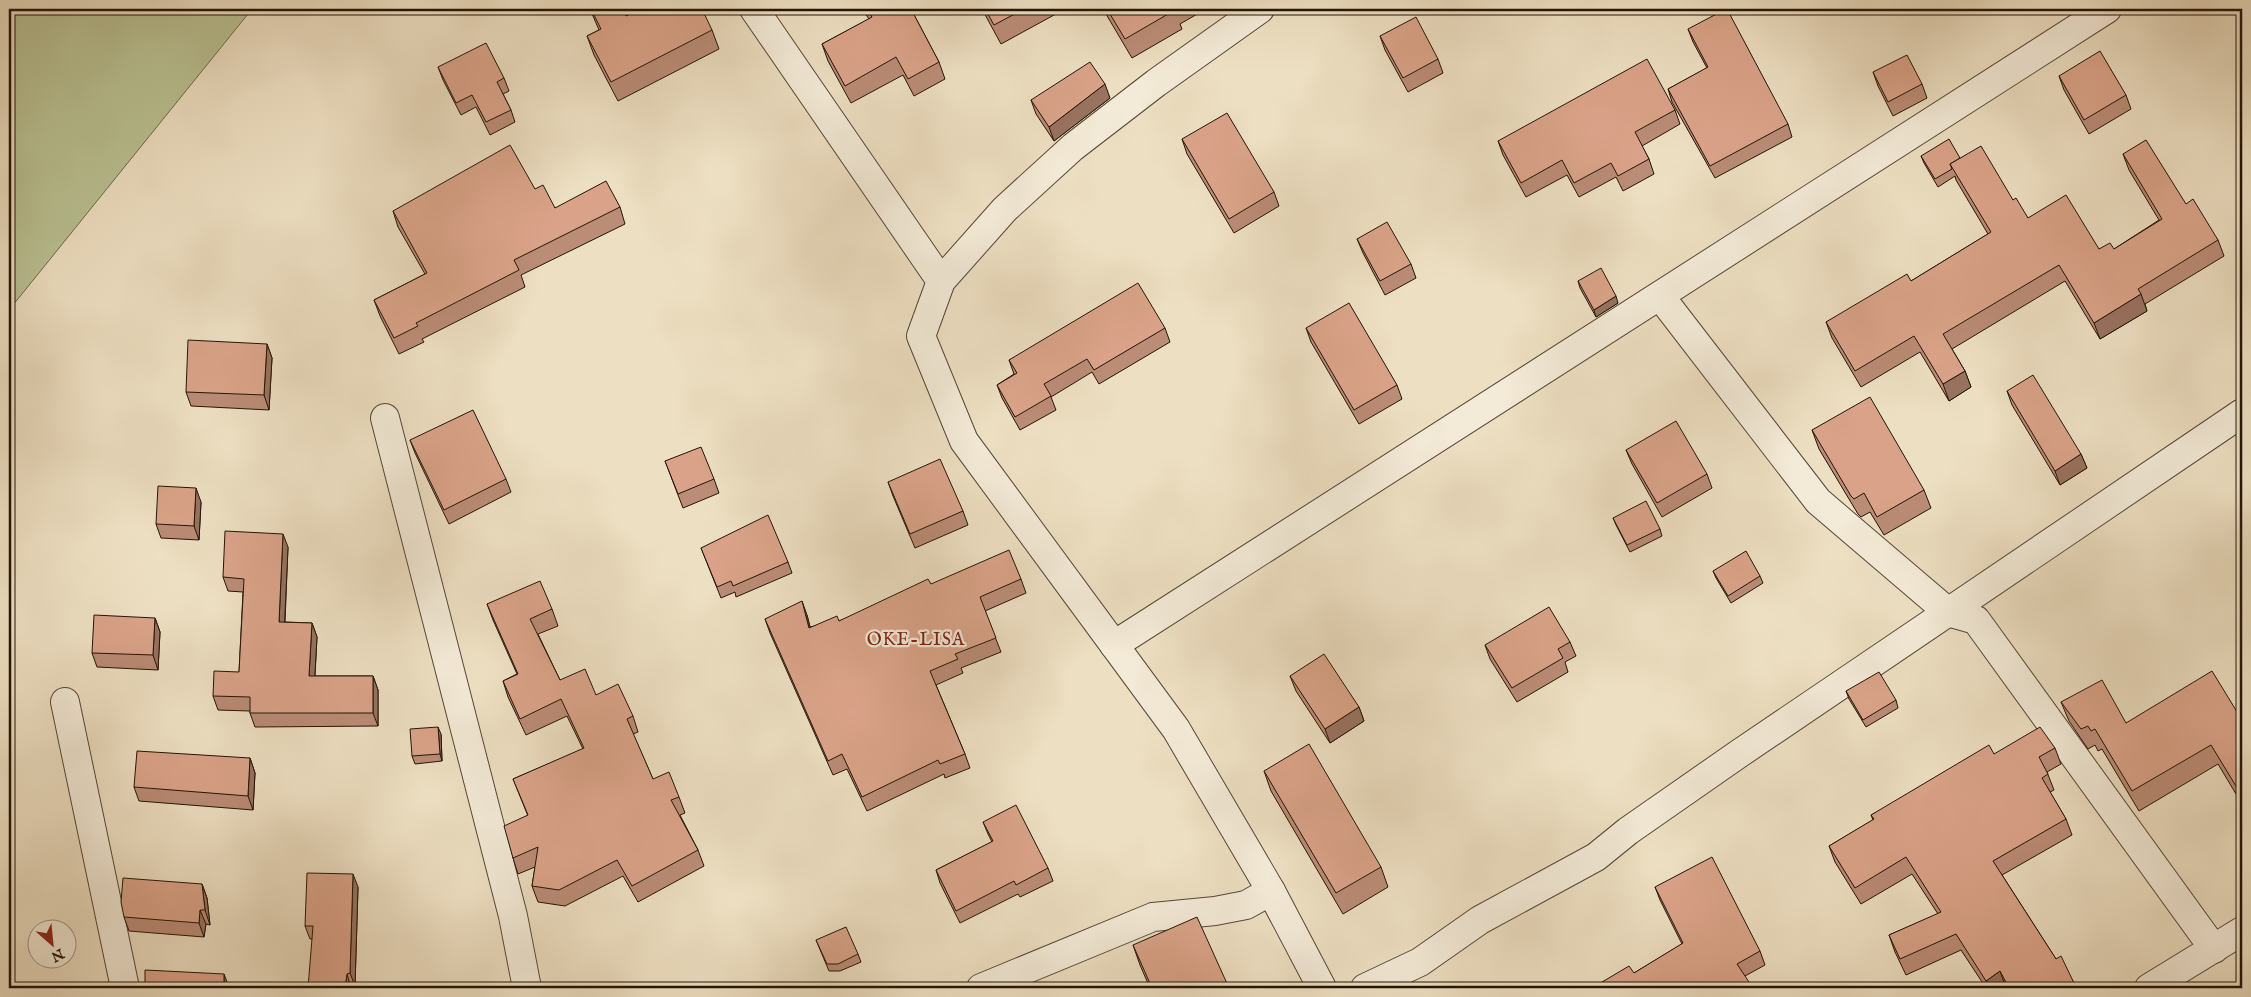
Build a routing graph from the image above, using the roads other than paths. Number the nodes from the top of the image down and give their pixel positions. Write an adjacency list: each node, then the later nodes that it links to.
1 (754, 9): 4 (street)
2 (1260, 9): 4 (street)
3 (2107, 9): 5 (street)
4 (941, 281): 9 (street)
5 (1660, 296): 8 (street); 9 (street)
6 (2242, 413): 8 (street)
7 (384, 418): 15 (street)
8 (1948, 612): 13 (street); 18 (street)
9 (1114, 645): 11 (street)
10 (65, 702): 14 (street)
11 (1271, 891): 16 (street); 17 (street)
12 (2242, 931): 13 (street)
13 (2214, 949): 19 (street)
14 (125, 988)
15 (527, 988)
16 (980, 988)
17 (1322, 988)
18 (1365, 988)
19 (2149, 988)

